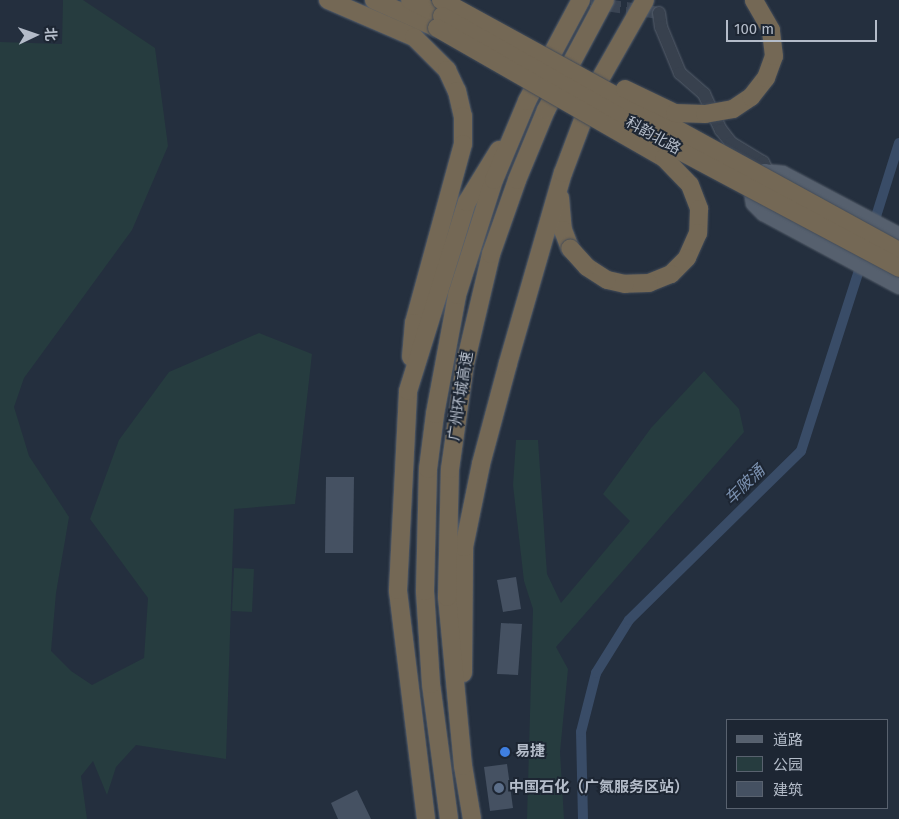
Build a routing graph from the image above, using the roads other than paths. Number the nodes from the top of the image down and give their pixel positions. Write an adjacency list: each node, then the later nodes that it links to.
1 (328, 0): 19 (highway)
2 (374, 0): 14 (highway, bridge)
3 (410, 0): 17 (highway, 科韵北路, bridge)
4 (441, 0): 16 (highway, 科韵北路, bridge)
5 (462, 0): 9 (highway, bridge)
6 (581, 0): 12 (highway, 广州环城高速)
7 (605, 0): 20 (highway, 广州环城高速)
8 (645, 0): 11 (highway)
9 (754, 0)
10 (657, 6): 11 (highway); 13 (street)
11 (634, 17): 14 (highway)
12 (518, 123): 19 (highway); 22 (highway, 广州环城高速)
13 (767, 171): 15 (main road); 18 (main road)
14 (563, 173): 20 (highway)
15 (899, 235)
16 (899, 251)
17 (899, 268)
18 (899, 286)
19 (408, 391): 21 (highway)
20 (463, 766): 23 (highway, 广州环城高速)
21 (426, 819)
22 (449, 819)
23 (472, 819)

